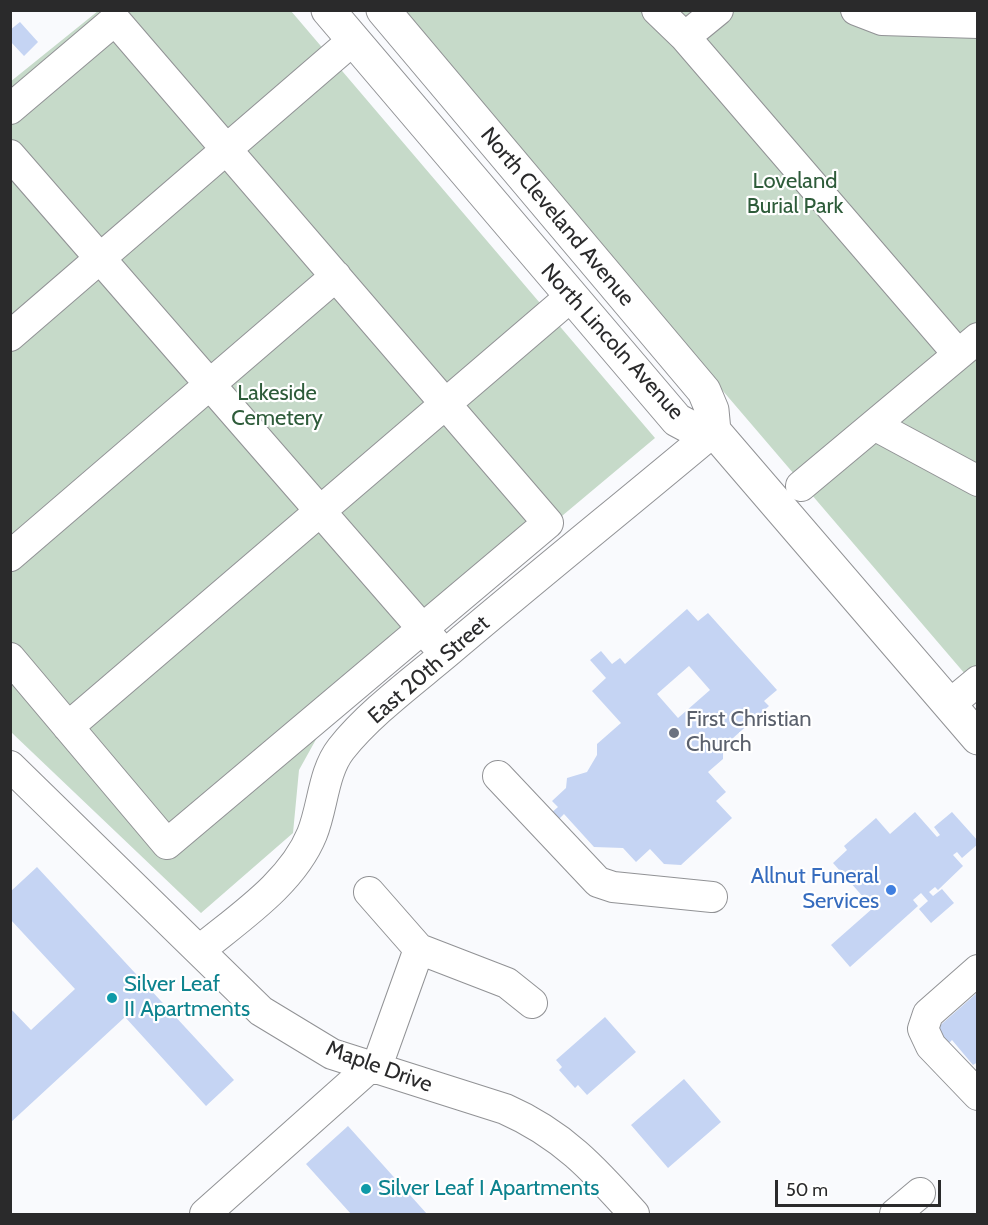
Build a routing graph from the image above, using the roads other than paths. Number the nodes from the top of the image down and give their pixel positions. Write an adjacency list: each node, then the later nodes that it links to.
1 (328, 10): 8 (highway, North Lincoln Avenue)
2 (383, 10): 20 (highway, North Cleveland Avenue)
3 (657, 10): 7 (street)
4 (718, 10): 7 (street)
5 (856, 10): 6 (street)
6 (974, 28)
7 (685, 37): 16 (street)
8 (352, 41): 10 (street); 14 (highway, North Lincoln Avenue)
9 (10, 109): 10 (street)
10 (227, 149): 12 (street); 13 (street)
11 (10, 155): 12 (street)
12 (100, 258): 15 (street); 17 (street)
13 (336, 276): 17 (street); 18 (street)
14 (569, 298): 18 (street); 20 (highway, North Lincoln Avenue)
15 (10, 336)
16 (968, 346): 19 (street)
17 (210, 385): 23 (street); 24 (street)
18 (446, 404): 23 (street); 25 (street)
19 (876, 426): 21 (street); 22 (street)
20 (714, 431): 26 (street, East 20th Street); 29 (highway)
21 (978, 481)
22 (801, 486)
23 (320, 511): 25 (street); 30 (street)
24 (10, 556)
25 (423, 630): 26 (street); 30 (street)
26 (445, 655): 36 (street, East 20th Street)
27 (10, 658): 30 (street)
28 (978, 681): 29 (street)
29 (949, 705): 31 (highway)
30 (68, 727)
31 (978, 738)
32 (10, 766): 36 (street, Maple Drive)
33 (498, 776): 35 (street)
34 (369, 892): 37 (street)
35 (712, 897)
36 (200, 950): 40 (street, Maple Drive)
37 (418, 950): 39 (street); 40 (street)
38 (978, 970): 41 (street)
39 (532, 1003)
40 (373, 1068): 43 (street); 44 (street, Maple Drive)
41 (978, 1095)
42 (920, 1193): 45 (street)
43 (205, 1215)
44 (634, 1215)
45 (895, 1215)

